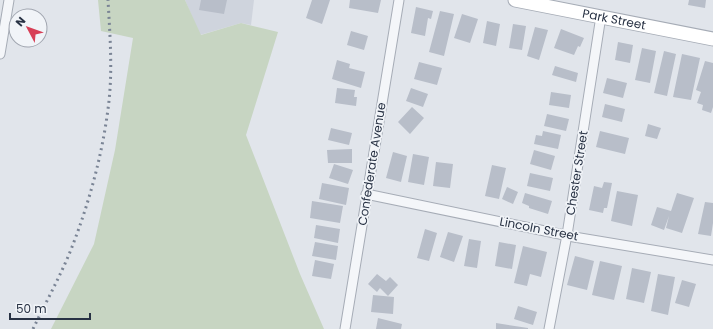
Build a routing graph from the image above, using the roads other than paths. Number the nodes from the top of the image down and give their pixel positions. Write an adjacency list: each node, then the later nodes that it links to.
1 (10, 0): 6 (street)
2 (399, 0): 7 (street, Confederate Avenue)
3 (515, 0): 4 (street, Park Street)
4 (601, 16): 5 (street, Park Street); 8 (street, Chester Street)
5 (713, 39)
6 (0, 54)
7 (366, 194): 8 (street, Lincoln Street); 10 (street, Confederate Avenue)
8 (567, 236): 9 (street, Lincoln Street); 11 (street, Chester Street)
9 (713, 260)
10 (345, 329)
11 (549, 329)

